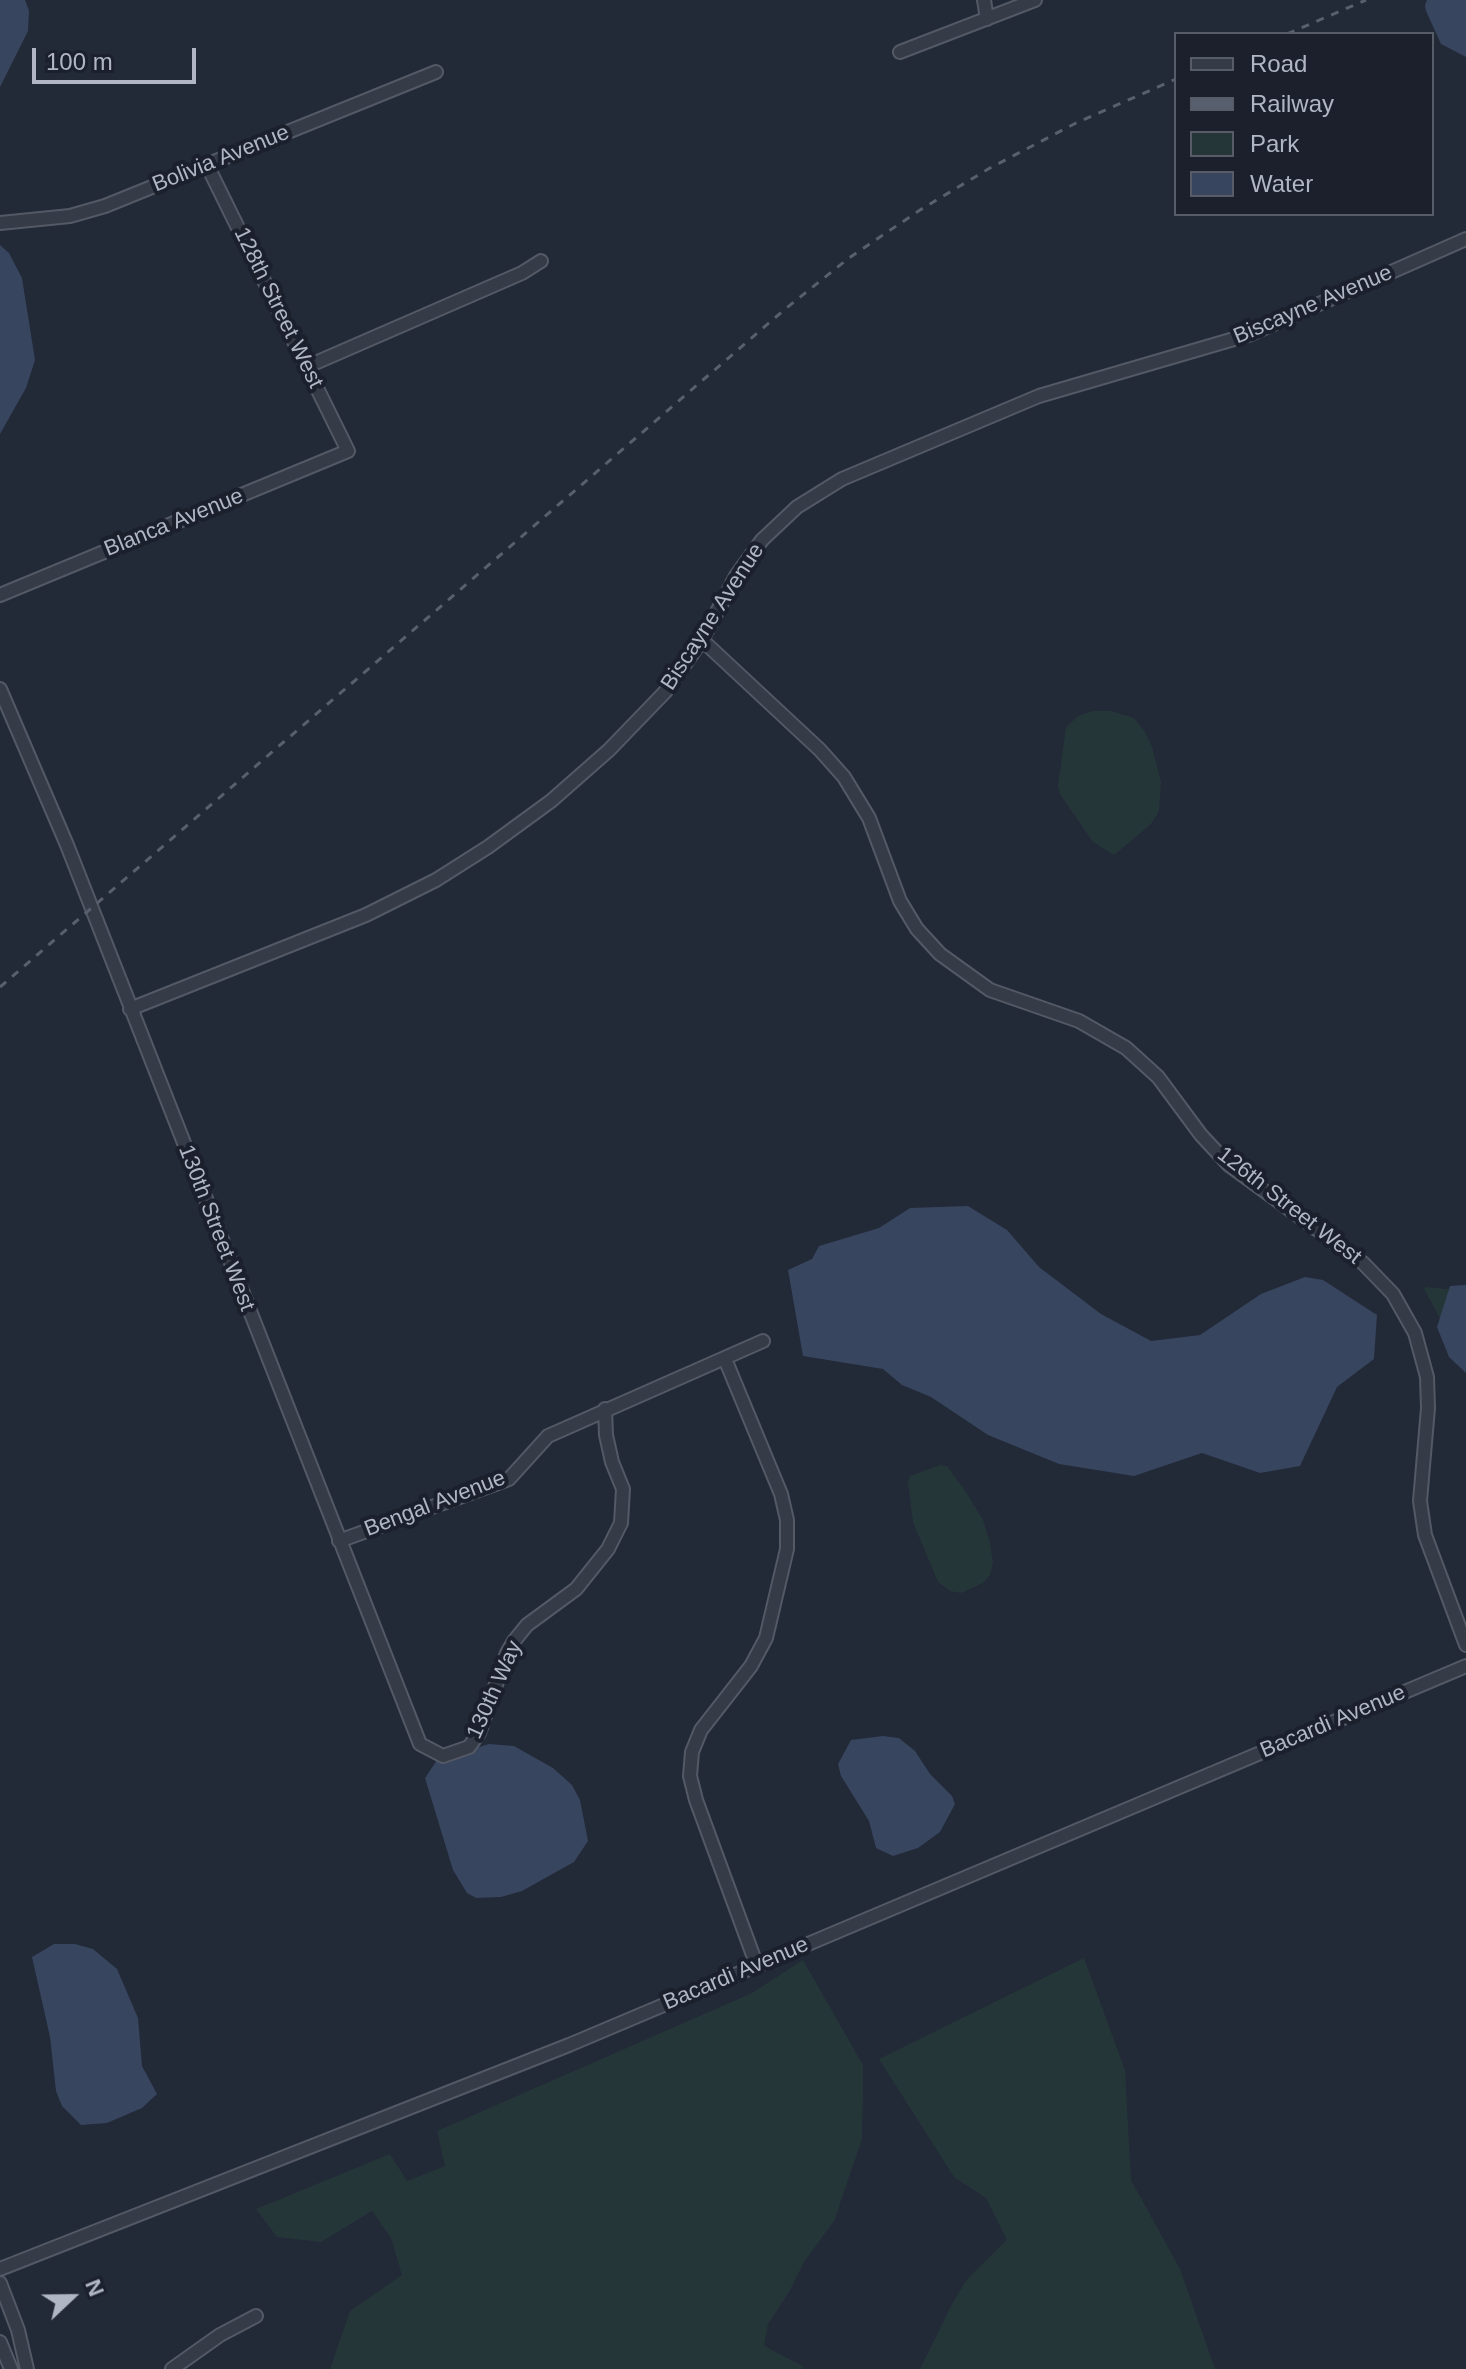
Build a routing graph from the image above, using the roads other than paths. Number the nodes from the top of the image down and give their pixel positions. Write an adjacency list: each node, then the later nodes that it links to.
1 (984, 0): 3 (street)
2 (1035, 0): 3 (street)
3 (987, 19): 4 (street)
4 (900, 52)
5 (436, 72): 6 (street, Bolivia Avenue)
6 (207, 165): 7 (street, Bolivia Avenue); 10 (street, 128th Street West)
7 (0, 223)
8 (1466, 239): 13 (street, Biscayne Avenue)
9 (541, 261): 10 (street)
10 (306, 367): 11 (street, 128th Street West)
11 (348, 451): 12 (street, Blanca Avenue)
12 (0, 595)
13 (702, 640): 15 (street, Biscayne Avenue); 20 (street, 126th Street West)
14 (0, 689): 15 (street, 130th Street West)
15 (130, 1009): 19 (street, 130th Street West)
16 (763, 1341): 17 (street, Bengal Avenue)
17 (725, 1359): 18 (street, Bengal Avenue); 23 (street)
18 (605, 1409): 19 (street, Bengal Avenue); 22 (street, 130th Way)
19 (339, 1541): 22 (street, 130th Street West)
20 (1466, 1645)
21 (1466, 1666): 23 (street, Bacardi Avenue)
22 (443, 1756)
23 (757, 1966): 24 (street, Bacardi Avenue)
24 (0, 2269)
25 (0, 2283): 29 (street)
26 (256, 2316): 30 (street)
27 (0, 2342): 28 (street)
28 (11, 2369)
29 (27, 2369)
30 (172, 2369)

